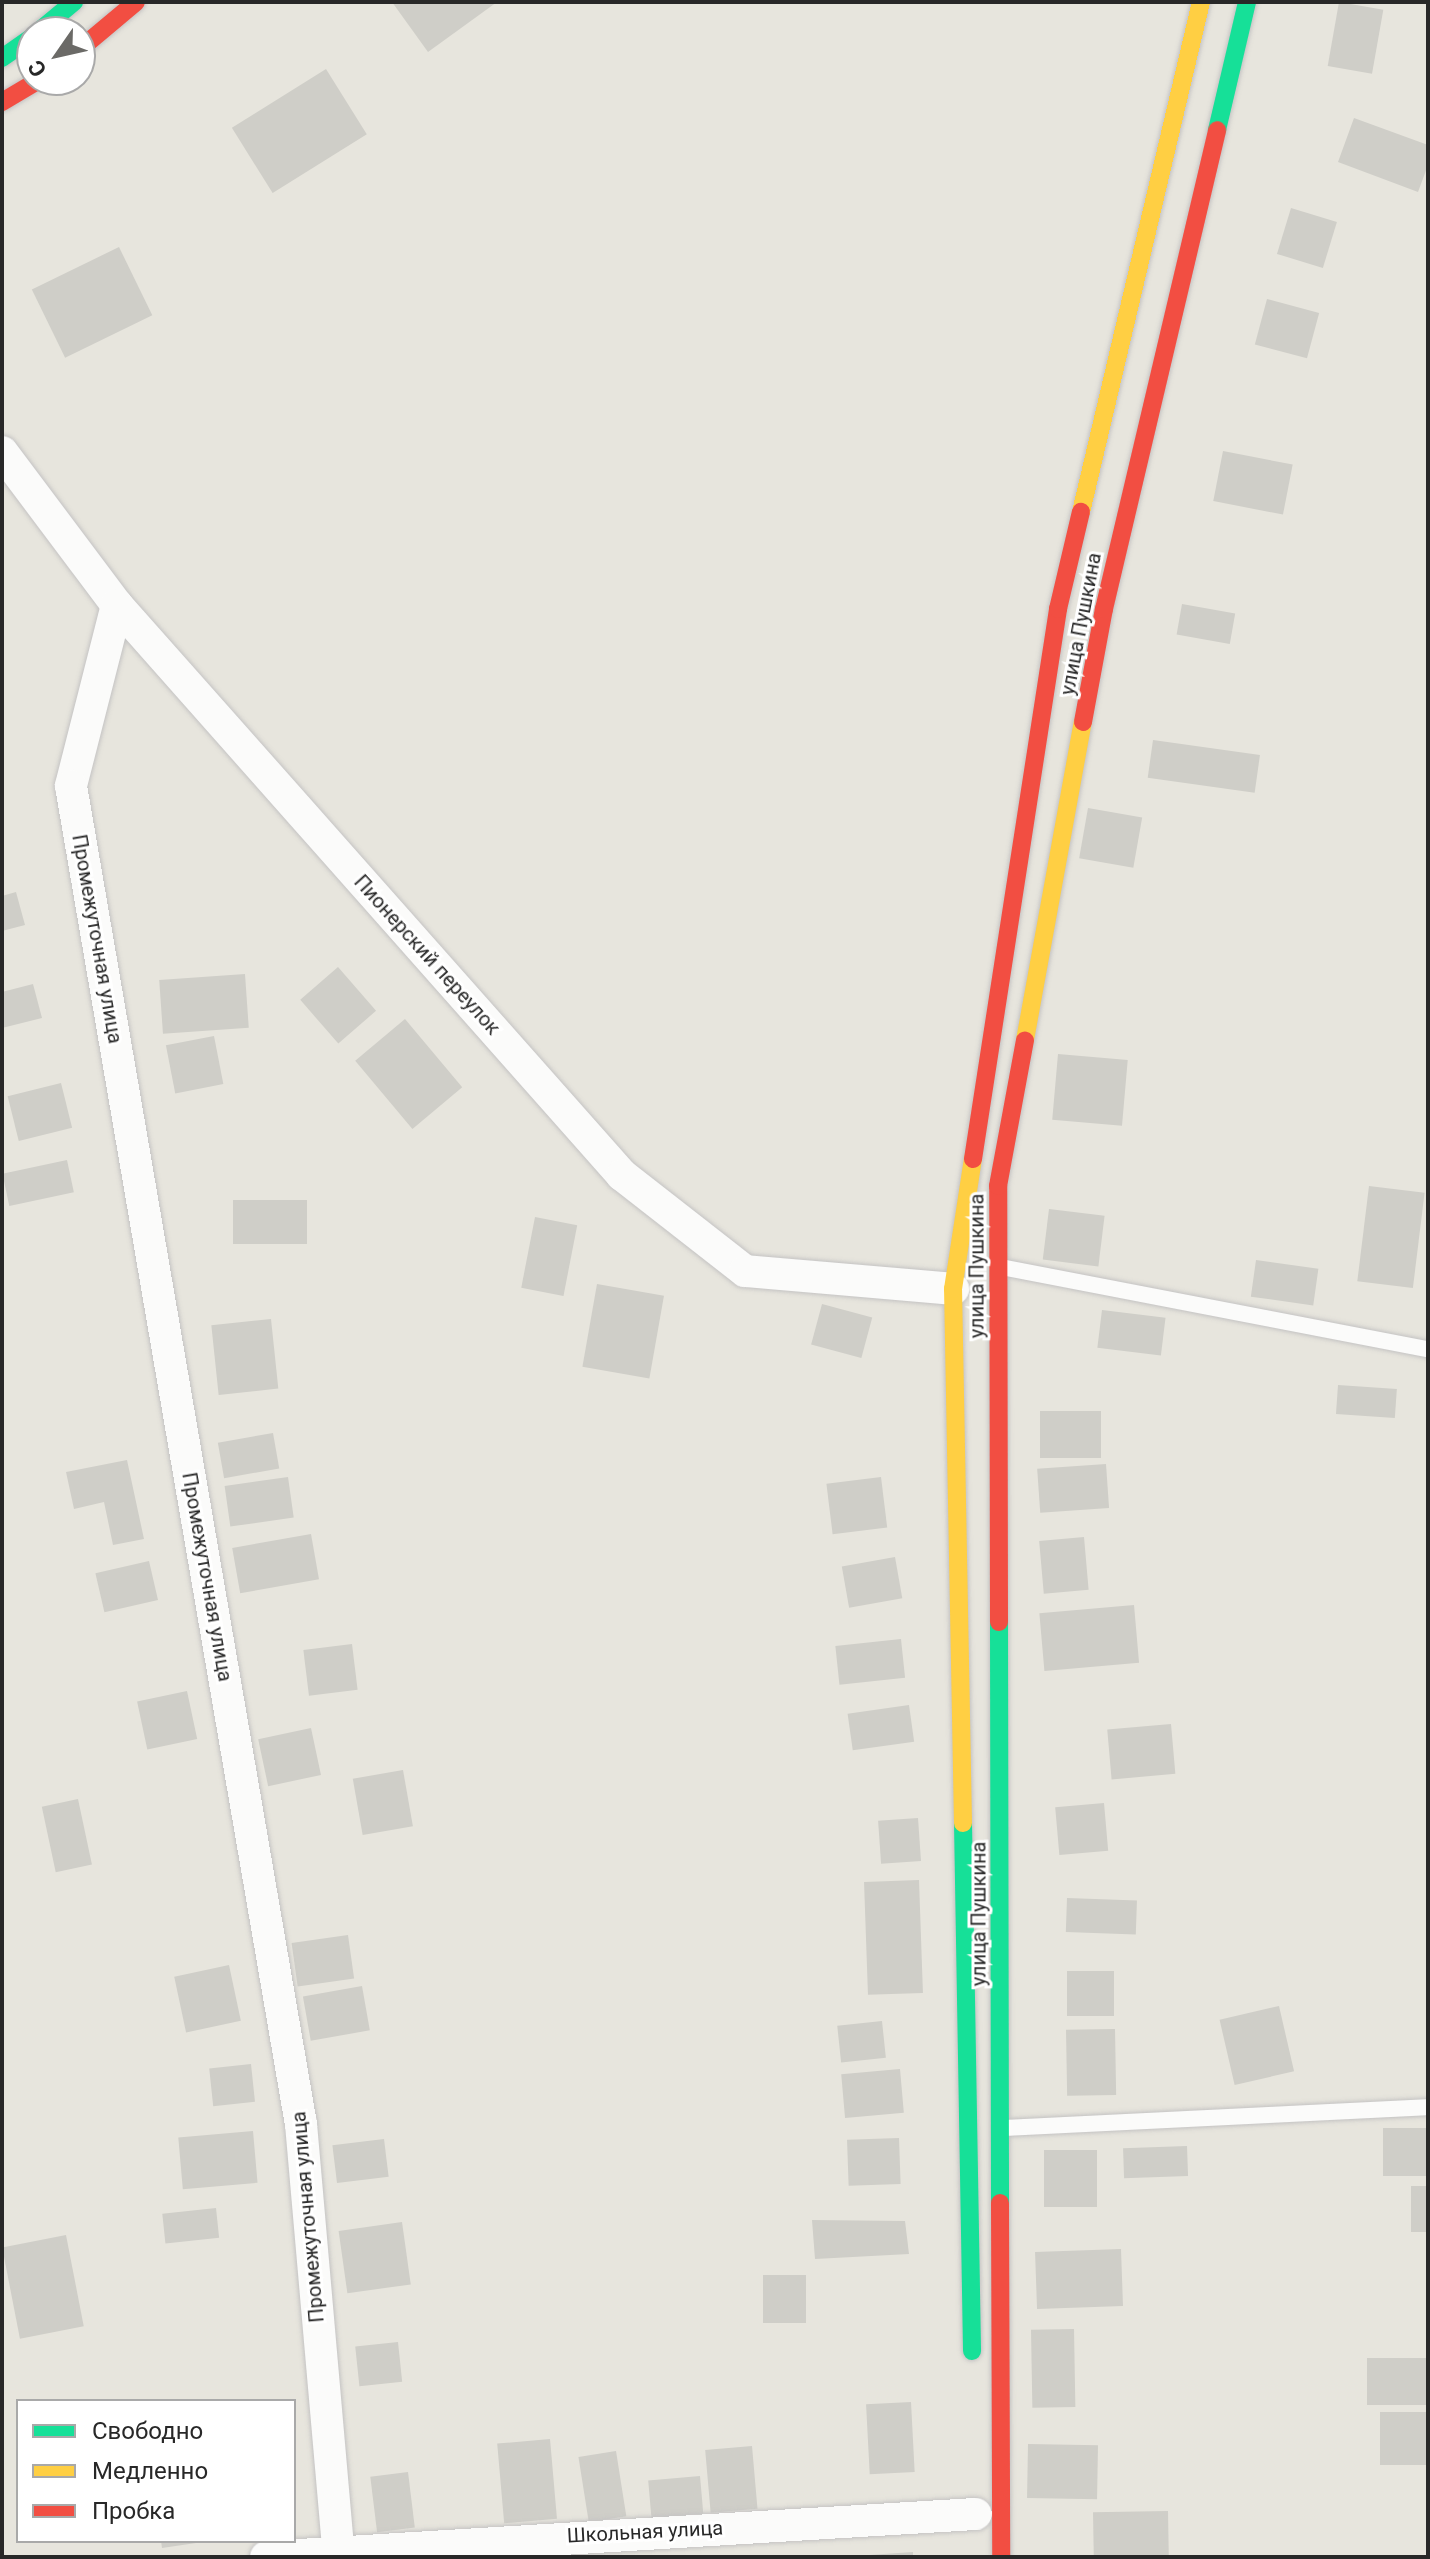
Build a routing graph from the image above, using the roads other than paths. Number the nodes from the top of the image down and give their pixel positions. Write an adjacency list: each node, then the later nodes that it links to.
1 (74, 2): 5 (street)
2 (136, 2): 6 (street)
3 (1201, 2): 10 (street, улица Пушкина)
4 (1247, 2): 9 (street, улица Пушкина)
5 (57, 16)
6 (96, 36)
7 (2, 452): 8 (street, Пионерский переулок)
8 (117, 605): 10 (street, Пионерский переулок); 16 (street, Промежуточная улица)
9 (999, 1267): 10 (lane); 11 (lane); 13 (street, улица Пушкина)
10 (953, 1289): 14 (street, улица Пушкина)
11 (1428, 1349)
12 (1428, 2107): 13 (lane)
13 (1002, 2128): 18 (street, улица Пушкина)
14 (973, 2371)
15 (976, 2514): 16 (street, Школьная улица)
16 (338, 2553): 17 (street, Школьная улица)
17 (266, 2557)
18 (1001, 2557)

